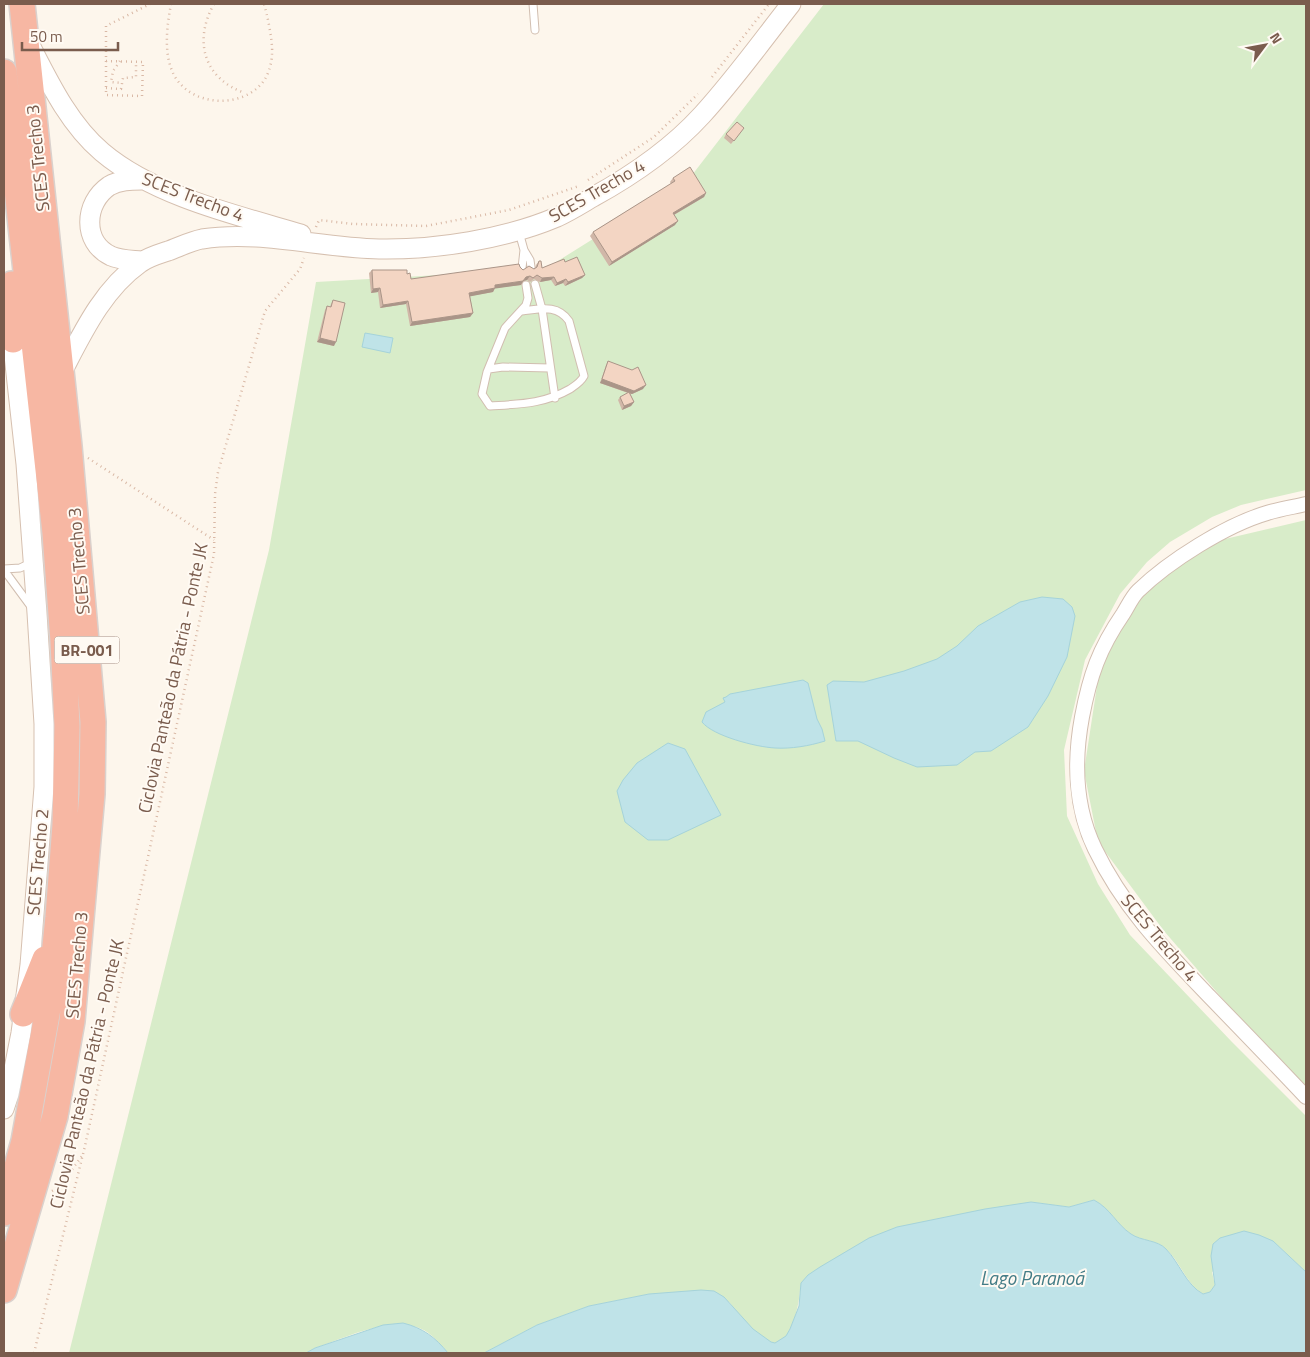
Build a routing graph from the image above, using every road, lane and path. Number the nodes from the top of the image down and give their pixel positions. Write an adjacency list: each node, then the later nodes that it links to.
1 (22, 4): 10 (highway, SCES Trecho 3 / BR-001)
2 (150, 4): 11 (path)
3 (171, 4): 19 (path)
4 (214, 4): 19 (path)
5 (264, 4): 19 (path)
6 (533, 4): 9 (lane)
7 (769, 4): 15 (path)
8 (791, 4): 22 (street, SCES Trecho 4)
9 (535, 30)
10 (26, 37): 20 (street, SCES Trecho 4); 37 (highway, SCES Trecho 3 / BR-001)
11 (106, 60): 12 (path); 17 (path)
12 (120, 61): 13 (path); 16 (path)
13 (136, 62): 16 (path); 17 (path)
14 (4, 72): 21 (highway, SCES Trecho 3 / BR-001)
15 (709, 82)
16 (122, 83): 17 (path)
17 (106, 88)
18 (703, 89): 23 (path)
19 (246, 94)
20 (142, 180): 24 (street, SCES Trecho 4); 26 (street)
21 (17, 200): 34 (highway); 44 (highway, SCES Trecho 3 / BR-001)
22 (519, 230): 24 (street, SCES Trecho 4); 25 (lane)
23 (312, 232): 24 (street, SCES Trecho 4); 26 (street, SCES Trecho 4); 41 (path, Ciclovia Panteão da Pátria - Ponte JK)
24 (336, 245)
25 (524, 250): 27 (lane); 28 (lane)
26 (142, 261): 37 (street, SCES Trecho 4)
27 (531, 267)
28 (522, 268)
29 (4, 284): 34 (street, SCES Trecho 2)
30 (535, 284): 32 (lane)
31 (526, 285): 33 (lane)
32 (542, 309): 33 (lane); 35 (lane); 38 (lane)
33 (522, 311): 36 (lane)
34 (13, 340): 42 (street, SCES Trecho 2)
35 (550, 368): 36 (lane); 38 (lane)
36 (489, 369): 38 (lane)
37 (61, 374): 39 (highway, SCES Trecho 3 / BR-001)
38 (555, 398)
39 (70, 446): 41 (path); 50 (highway, SCES Trecho 3 / BR-001)
40 (1306, 504): 47 (street, SCES Trecho 4)
41 (214, 540): 49 (path, Ciclovia Panteão da Pátria - Ponte JK)
42 (33, 562): 43 (lane); 44 (street, SCES Trecho 2)
43 (4, 570): 44 (lane)
44 (50, 628): 45 (highway, SCES Trecho 3 / BR-001); 46 (street, SCES Trecho 2)
45 (57, 931): 46 (highway); 51 (highway, SCES Trecho 3 / BR-001)
46 (23, 1014): 48 (street, SCES Trecho 2)
47 (1306, 1097)
48 (4, 1109)
49 (82, 1154): 50 (path); 53 (path, Ciclovia Panteão da Pátria - Ponte JK)
50 (31, 1203): 52 (highway, SCES Trecho 3 / BR-001)
51 (4, 1213)
52 (4, 1290)
53 (34, 1353)

